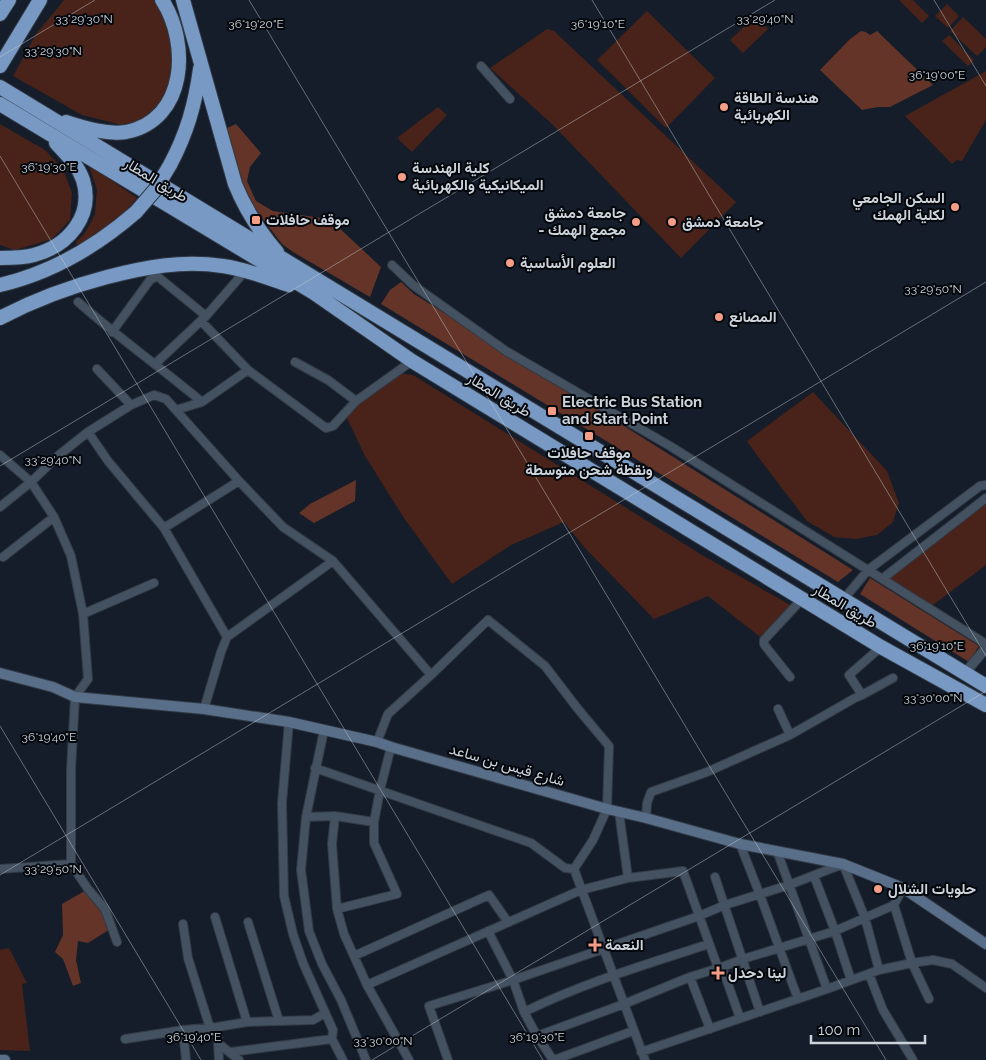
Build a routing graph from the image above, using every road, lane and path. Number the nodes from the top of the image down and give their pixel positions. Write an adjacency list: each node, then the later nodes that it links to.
1 (9, 0): 5 (highway)
2 (162, 0): 12 (highway)
3 (183, 0): 6 (highway)
4 (39, 2): 7 (highway)
5 (0, 14)
6 (200, 62): 15 (highway); 18 (highway, bridge)
7 (0, 66)
8 (481, 66): 10 (street)
9 (0, 87): 12 (highway, طريق المطار)
10 (510, 99)
11 (0, 104): 13 (highway, طريق المطار)
12 (43, 114): 15 (highway, طريق المطار)
13 (49, 134): 14 (highway); 19 (highway, طريق المطار)
14 (0, 258)
15 (288, 263): 48 (highway, طريق المطار)
16 (392, 265): 44 (street)
17 (240, 277): 22 (street)
18 (0, 285)
19 (314, 294): 21 (highway); 24 (highway, طريق المطار)
20 (78, 302): 23 (street)
21 (0, 318)
22 (204, 318): 23 (street); 26 (street); 28 (street)
23 (112, 332): 26 (street)
24 (412, 361): 29 (street); 47 (highway, طريق المطار)
25 (295, 362): 29 (street)
26 (156, 364): 30 (street)
27 (98, 369): 31 (street)
28 (248, 370): 29 (street); 30 (street)
29 (356, 401)
30 (202, 402): 32 (street)
31 (131, 405): 32 (street); 33 (street)
32 (176, 410): 35 (street)
33 (88, 432): 36 (street); 41 (street)
34 (0, 455): 36 (street)
35 (239, 481): 41 (street); 43 (street)
36 (32, 482): 39 (street); 40 (street)
37 (986, 485): 44 (street)
38 (986, 498): 45 (street)
39 (0, 507)
40 (54, 516): 42 (street); 49 (street)
41 (164, 528): 50 (street)
42 (3, 557)
43 (333, 561): 50 (street); 56 (street)
44 (868, 570): 45 (street); 48 (street)
45 (882, 579): 51 (street)
46 (154, 584): 49 (street)
47 (802, 599): 52 (highway, طريق المطار); 57 (street)
48 (843, 600): 55 (highway, طريق المطار)
49 (84, 614): 61 (street)
50 (227, 637): 63 (street)
51 (986, 644)
52 (881, 647): 60 (street); 62 (highway, طريق المطار)
53 (986, 648): 55 (street)
54 (0, 673): 61 (main road, شارع قيس بن ساعد)
55 (964, 674): 59 (highway, طريق المطار)
56 (430, 675): 68 (street); 72 (street)
57 (790, 677)
58 (892, 678): 60 (street)
59 (986, 686)
60 (862, 695): 67 (street)
61 (75, 697): 63 (main road, شارع قيس بن ساعد); 80 (street)
62 (986, 706)
63 (204, 709): 65 (main road, شارع قيس بن ساعد)
64 (778, 709): 67 (street)
65 (289, 722): 66 (main road, شارع قيس بن ساعد); 126 (street)
66 (324, 730): 68 (main road, شارع قيس بن ساعد); 70 (street)
67 (790, 735): 76 (street)
68 (377, 742): 69 (main road, شارع قيس بن ساعد)
69 (391, 747): 71 (street); 72 (main road, شارع قيس بن ساعد)
70 (315, 768): 71 (street); 75 (street)
71 (380, 790): 77 (street); 83 (street)
72 (607, 809): 73 (main road, شارع قيس بن ساعد); 83 (street)
73 (619, 812): 76 (main road, شارع قيس بن ساعد); 86 (street)
74 (335, 816): 75 (street); 77 (street); 93 (street)
75 (306, 817): 146 (street)
76 (646, 818): 78 (main road, شارع قيس بن ساعد)
77 (374, 822): 93 (street)
78 (740, 844): 79 (main road, شارع قيس بن ساعد); 90 (street)
79 (777, 851): 81 (main road, شارع قيس بن ساعد); 87 (street)
80 (71, 864): 82 (street); 103 (street)
81 (843, 864): 84 (street); 88 (main road, شارع قيس بن ساعد); 96 (street)
82 (0, 869)
83 (574, 869): 89 (street)
84 (814, 876): 87 (street); 101 (street)
85 (715, 877): 91 (street)
86 (628, 878): 89 (street); 94 (street)
87 (789, 885): 90 (street); 102 (street)
88 (903, 888): 92 (street); 105 (main road, شارع قيس بن ساعد)
89 (581, 890): 98 (street); 106 (street)
90 (760, 895): 91 (street); 107 (street)
91 (726, 905): 94 (street); 109 (street)
92 (894, 905): 96 (street); 110 (street)
93 (337, 909): 108 (street)
94 (699, 916): 104 (street); 106 (street)
95 (215, 917): 129 (street)
96 (865, 918): 101 (street); 112 (street)
97 (248, 922): 128 (street)
98 (508, 922): 100 (street); 108 (street)
99 (183, 924): 130 (street)
100 (488, 931): 116 (street); 118 (street)
101 (835, 932): 102 (street); 117 (street)
102 (809, 940): 107 (street); 120 (street)
103 (117, 942)
104 (709, 944): 111 (street); 114 (street)
105 (986, 944)
106 (603, 948): 114 (street); 116 (street)
107 (780, 949): 109 (street); 121 (street)
108 (354, 956): 118 (street)
109 (743, 959): 111 (street); 125 (street)
110 (912, 963): 112 (street); 119 (street); 122 (street)
111 (720, 968): 115 (street); 127 (street)
112 (879, 970): 113 (street)
113 (869, 974): 117 (street); 151 (street)
114 (613, 975): 123 (street); 124 (street)
115 (690, 977): 123 (street); 131 (street)
116 (513, 980): 124 (street); 148 (street)
117 (851, 980): 120 (street)
118 (367, 985): 147 (street)
119 (986, 988)
120 (827, 989): 121 (street)
121 (798, 999): 125 (street)
122 (929, 999)
123 (624, 1004): 133 (street); 134 (street)
124 (524, 1012): 134 (street)
125 (760, 1012): 127 (street)
126 (325, 1013): 128 (street); 136 (street)
127 (740, 1018): 131 (street)
128 (279, 1021): 129 (street)
129 (247, 1022): 130 (street)
130 (213, 1028): 132 (street); 137 (street)
131 (710, 1029): 139 (street)
132 (183, 1030): 135 (street); 142 (street)
133 (633, 1031): 139 (street); 149 (street)
134 (537, 1036): 149 (street)
135 (126, 1039)
136 (332, 1039): 138 (street); 145 (street)
137 (218, 1043): 138 (street); 143 (street)
138 (230, 1052): 144 (street)
139 (641, 1052): 150 (street)
140 (0, 1060): 141 (main road)
141 (4, 1060)
142 (186, 1060)
143 (219, 1060)
144 (239, 1060)
145 (343, 1060)
146 (366, 1060)
147 (409, 1060)
148 (448, 1060)
149 (553, 1060)
150 (645, 1060)
151 (913, 1060)

